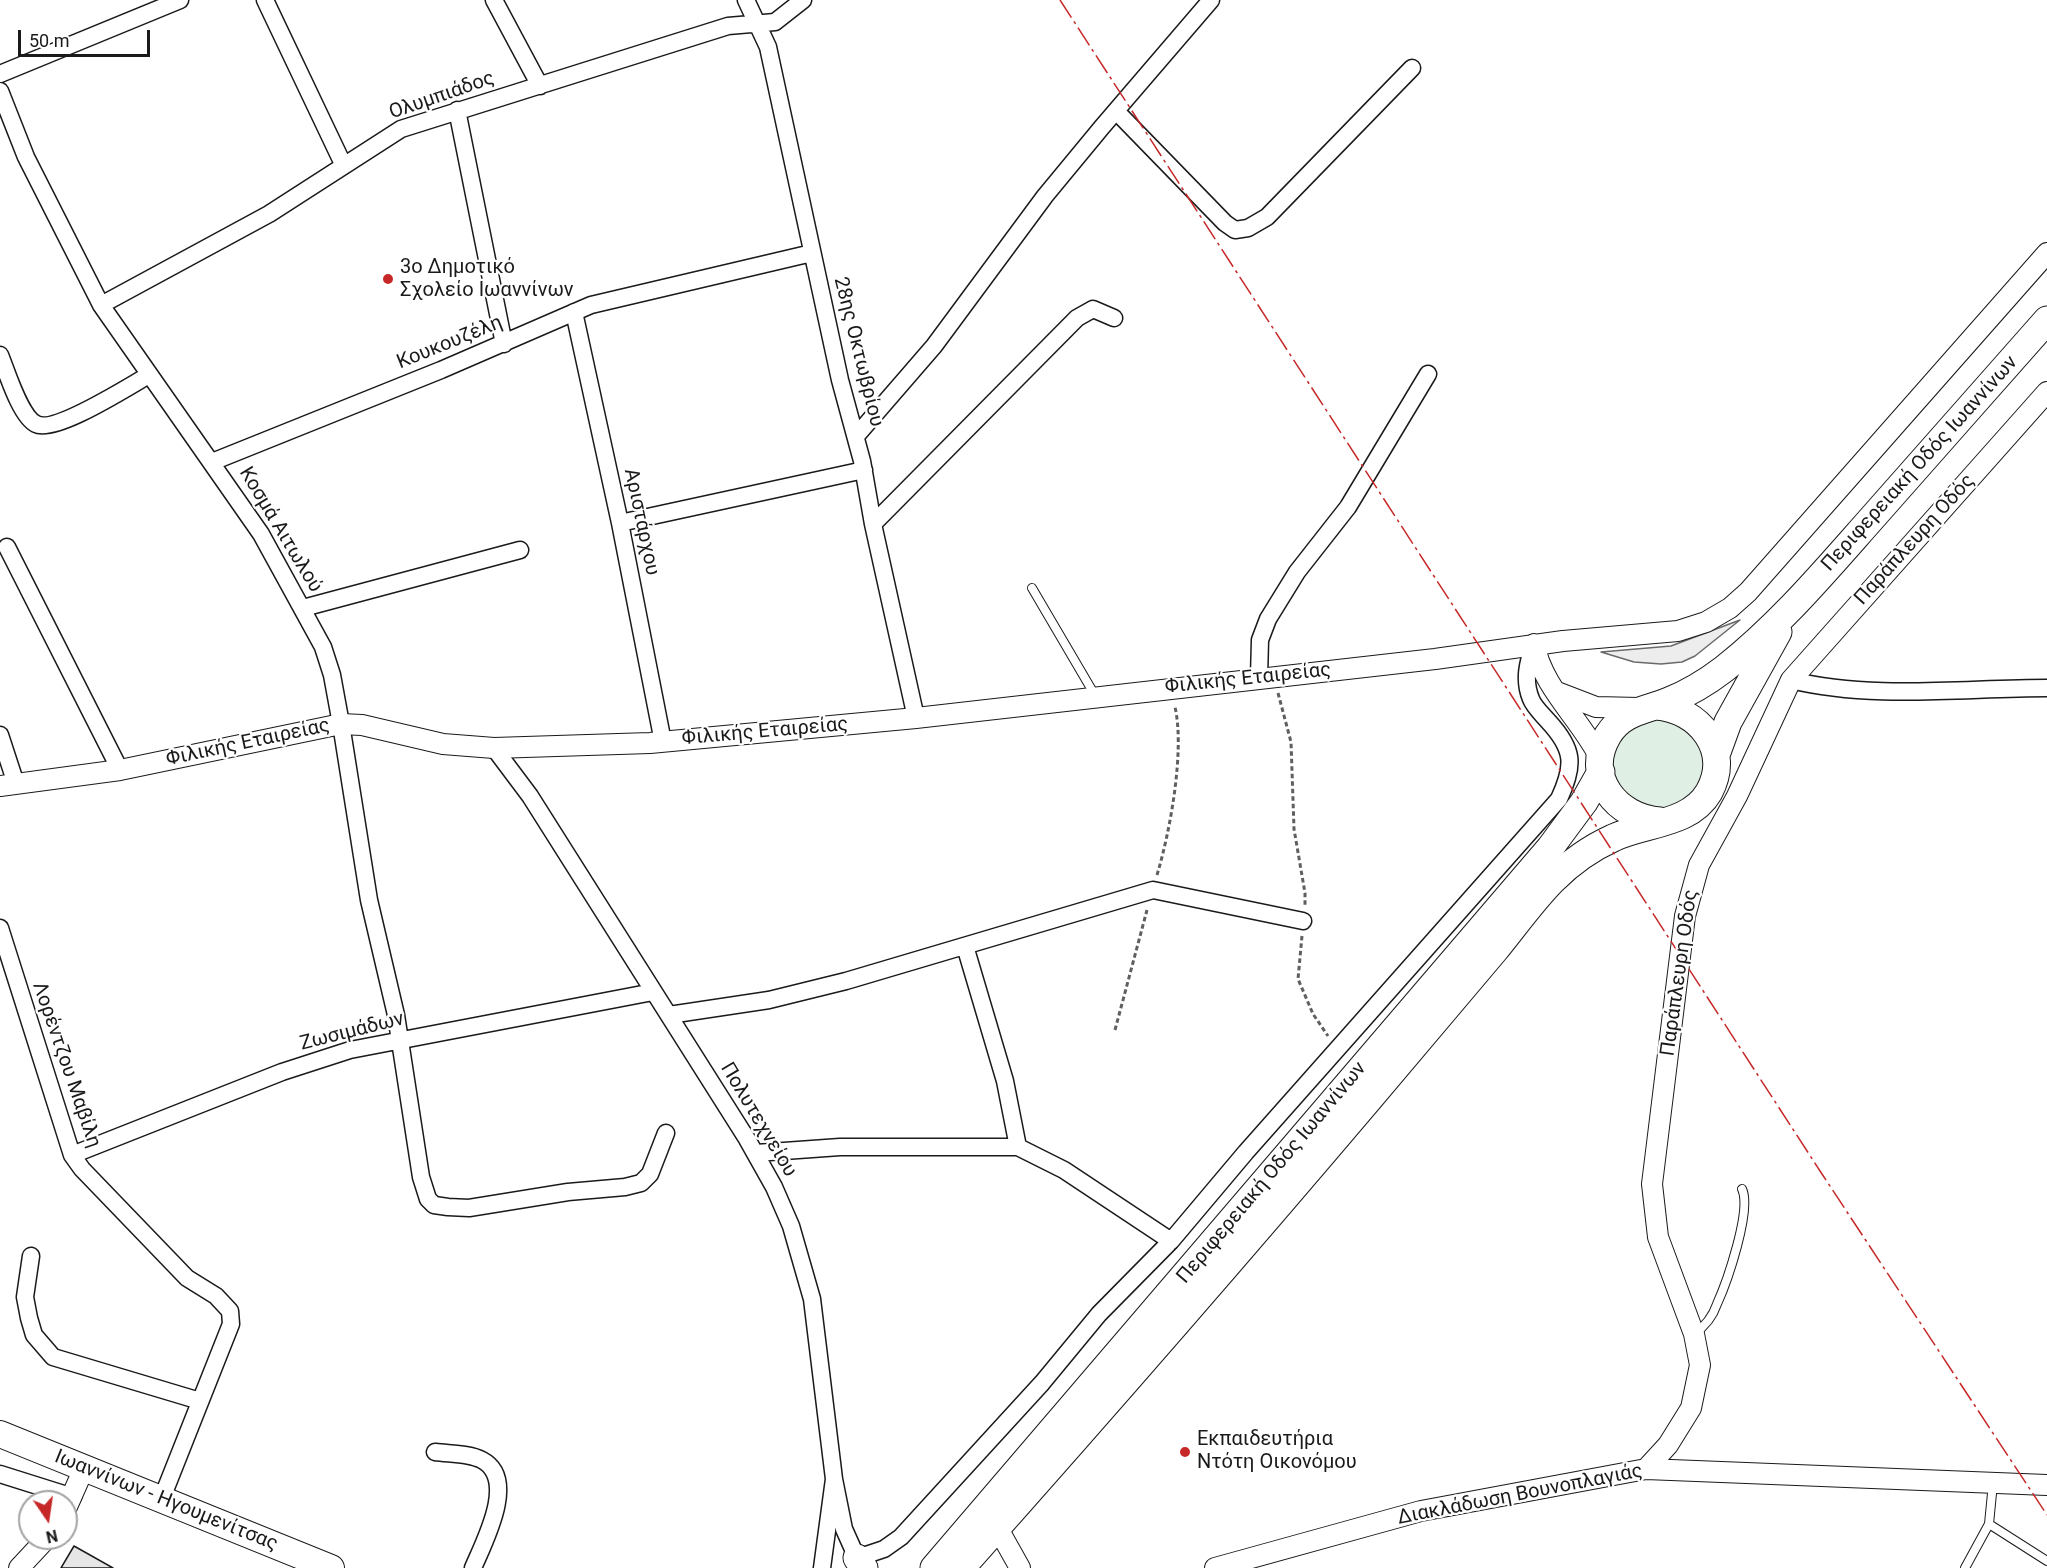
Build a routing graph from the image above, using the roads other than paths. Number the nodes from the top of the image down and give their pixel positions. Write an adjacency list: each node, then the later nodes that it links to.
1 (180, 0): 9 (street)
2 (265, 0): 14 (street)
3 (494, 0): 10 (street)
4 (746, 0): 7 (street, 28ης Οκτωβρίου)
5 (803, 0): 7 (street, Ολυμπιάδος)
6 (1211, 0): 13 (street)
7 (759, 24): 10 (street, Ολυμπιάδος); 15 (street, 28ης Οκτωβρίου)
8 (1412, 68): 13 (street)
9 (0, 74)
10 (540, 86): 12 (street, Ολυμπιάδος)
11 (0, 91): 17 (street, Κοσμά Αιτωλού)
12 (457, 110): 14 (street, Ολυμπιάδος); 21 (street)
13 (1116, 111): 26 (street)
14 (343, 164): 17 (street, Ολυμπιάδος)
15 (812, 253): 18 (street, Κουκουζέλη); 26 (street, 28ης Οκτωβρίου)
16 (2047, 253): 36 (street)
17 (101, 305): 24 (street, Κοσμά Αιτωλού)
18 (574, 312): 21 (street, Κουκουζέλη); 29 (street, Αριστάρχου)
19 (1114, 318): 30 (street)
20 (2047, 320): 34 (highway, Περιφερειακή Οδός Ιωαννίνων)
21 (504, 344): 27 (street, Κουκουζέλη)
22 (0, 355): 24 (street)
23 (1428, 374): 37 (street)
24 (149, 375): 27 (street, Κοσμά Αιτωλού)
25 (2047, 392): 38 (street, Παράπλευρη Οδός)
26 (857, 435): 28 (street, 28ης Οκτωβρίου)
27 (212, 462): 35 (street, Κοσμά Αιτωλού)
28 (864, 470): 29 (street); 30 (street, 28ης Οκτωβρίου)
29 (620, 523): 46 (street, Αριστάρχου)
30 (873, 524): 43 (street, 28ης Οκτωβρίου)
31 (7, 546): 50 (street)
32 (520, 550): 35 (street)
33 (1032, 588): 41 (lane)
34 (1793, 607): 42 (highway, Περιφερειακή Οδός Ιωαννίνων); 48 (highway, Περιφερειακή Οδός Ιωαννίνων)
35 (303, 608): 44 (street, Κοσμά Αιτωλού)
36 (1534, 644): 37 (street, Φιλικής Εταιρείας); 40 (street); 66 (street)
37 (1264, 677): 41 (street, Φιλικής Εταιρείας)
38 (1791, 680): 39 (street); 53 (street, Παράπλευρη Οδός)
39 (2047, 688)
40 (1555, 691): 42 (street); 49 (street)
41 (1097, 698): 43 (street, Φιλικής Εταιρείας)
42 (1650, 707): 48 (highway); 49 (highway, Περιφερειακή Οδός Ιωαννίνων)
43 (916, 718): 46 (street, Φιλικής Εταιρείας)
44 (341, 724): 47 (street, Φιλικής Εταιρείας); 50 (street, Φιλικής Εταιρείας); 60 (street, Κοσμά Αιτωλού)
45 (0, 735): 51 (street)
46 (663, 742): 47 (street, Φιλικής Εταιρείας)
47 (494, 748): 58 (street, Πολυτεχνείου)
48 (1716, 755): 52 (highway, Περιφερειακή Οδός Ιωαννίνων)
49 (1601, 766): 54 (highway); 90 (highway, Περιφερειακή Οδός Ιωαννίνων)
50 (120, 770): 51 (street, Φιλικής Εταιρείας)
51 (8, 785)
52 (1708, 793): 53 (street); 54 (highway, Περιφερειακή Οδός Ιωαννίνων)
53 (1730, 808): 68 (street, Παράπλευρη Οδός)
54 (1660, 821): 82 (highway, Περιφερειακή Οδός Ιωαννίνων)
55 (1303, 921): 57 (street)
56 (0, 928): 64 (street, Λορέντζου Μαβίλη)
57 (965, 946): 59 (street); 62 (street)
58 (653, 992): 59 (street, Πολυτεχνείου); 60 (street, Ζωσιμάδων)
59 (669, 1016): 63 (street, Πολυτεχνείου)
60 (400, 1040): 61 (street, Κοσμά Αιτωλού); 64 (street, Ζωσιμάδων)
61 (666, 1133)
62 (1018, 1148): 63 (street); 66 (street)
63 (756, 1153): 75 (street, Πολυτεχνείου)
64 (72, 1155): 69 (street, Λορέντζου Μαβίλη)
65 (1742, 1189): 68 (lane)
66 (1171, 1241): 85 (street)
67 (31, 1256): 69 (street)
68 (1694, 1334): 73 (street, Παράπλευρη Οδός)
69 (200, 1401): 80 (street, Λορέντζου Μαβίλη)
70 (0, 1434): 72 (main road, Ιωαννίνων - Ηγουμενίτσας)
71 (435, 1452): 88 (street)
72 (85, 1466): 79 (street); 80 (main road, Ιωαννίνων - Ηγουμενίτσας)
73 (1646, 1469): 76 (street, Διακλάδωση Βουνοπλαγιάς); 93 (street, Διακλάδωση Βουνοπλαγιάς)
74 (0, 1474): 78 (street)
75 (834, 1479): 85 (street); 89 (street, Πολυτεχνείου)
76 (1993, 1483): 77 (street, Διακλάδωση Βουνοπλαγιάς); 81 (lane)
77 (2047, 1485)
78 (39, 1490)
79 (75, 1490)
80 (162, 1498): 86 (main road, Ιωαννίνων - Ηγουμενίτσας)
81 (1989, 1524): 84 (lane); 94 (lane)
82 (998, 1527): 91 (highway, Περιφερειακή Οδός Ιωαννίνων); 92 (street)
83 (36, 1550): 87 (street)
84 (2047, 1561)
85 (860, 1563)
86 (320, 1566)
87 (19, 1568)
88 (473, 1568)
89 (822, 1568)
90 (934, 1568)
91 (961, 1568)
92 (1020, 1568)
93 (1215, 1568)
94 (1965, 1568)

